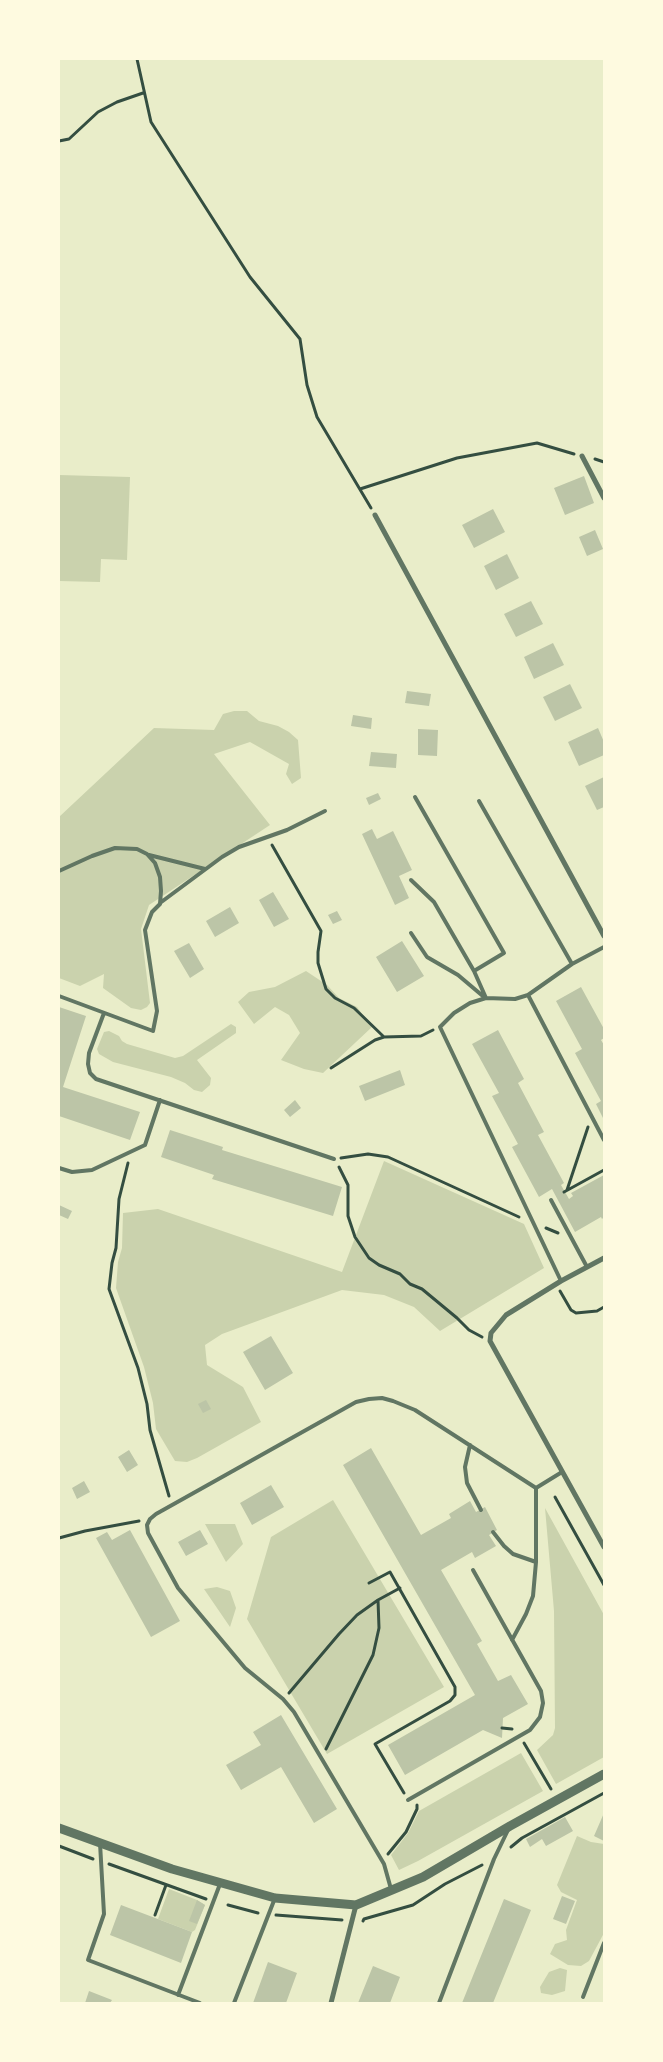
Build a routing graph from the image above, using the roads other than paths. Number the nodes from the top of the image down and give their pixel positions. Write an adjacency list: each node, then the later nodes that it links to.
1 (582, 456): 2 (street)
2 (604, 498)
3 (375, 515): 13 (street)
4 (414, 797): 16 (lane)
5 (478, 801): 15 (lane)
6 (325, 812): 8 (lane)
7 (147, 854): 8 (lane); 9 (lane); 11 (lane)
8 (206, 869): 11 (lane)
9 (59, 871)
10 (411, 880): 16 (lane)
11 (160, 904): 20 (lane)
12 (411, 933): 19 (lane)
13 (604, 936)
14 (604, 947): 15 (lane)
15 (572, 964): 17 (lane)
16 (474, 971): 19 (lane)
17 (528, 995): 19 (lane); 22 (lane)
18 (59, 996): 20 (lane)
19 (486, 998): 28 (lane)
20 (104, 1013): 21 (lane)
21 (160, 1100): 23 (lane); 24 (lane)
22 (604, 1140)
23 (334, 1158)
24 (59, 1168)
25 (551, 1200): 27 (lane)
26 (604, 1258): 27 (street)
27 (587, 1267): 28 (street)
28 (559, 1282): 30 (street)
29 (470, 1445): 31 (lane); 32 (lane); 44 (lane)
30 (562, 1472): 31 (lane); 34 (street)
31 (536, 1488): 35 (lane)
32 (481, 1510)
33 (493, 1532): 35 (lane)
34 (604, 1547)
35 (536, 1562): 37 (lane)
36 (473, 1570): 37 (lane)
37 (512, 1640): 39 (lane)
38 (604, 1774): 40 (street)
39 (408, 1800)
40 (510, 1826): 44 (street); 53 (lane)
41 (59, 1828): 42 (street)
42 (100, 1843): 43 (street); 48 (lane)
43 (220, 1884): 45 (street); 48 (lane)
44 (392, 1891): 46 (street)
45 (275, 1898): 46 (street); 51 (lane)
46 (356, 1905): 52 (street)
47 (604, 1944): 49 (lane)
48 (178, 1995): 50 (lane)
49 (583, 1998)
50 (200, 2003)
51 (234, 2003)
52 (331, 2003)
53 (439, 2003)

